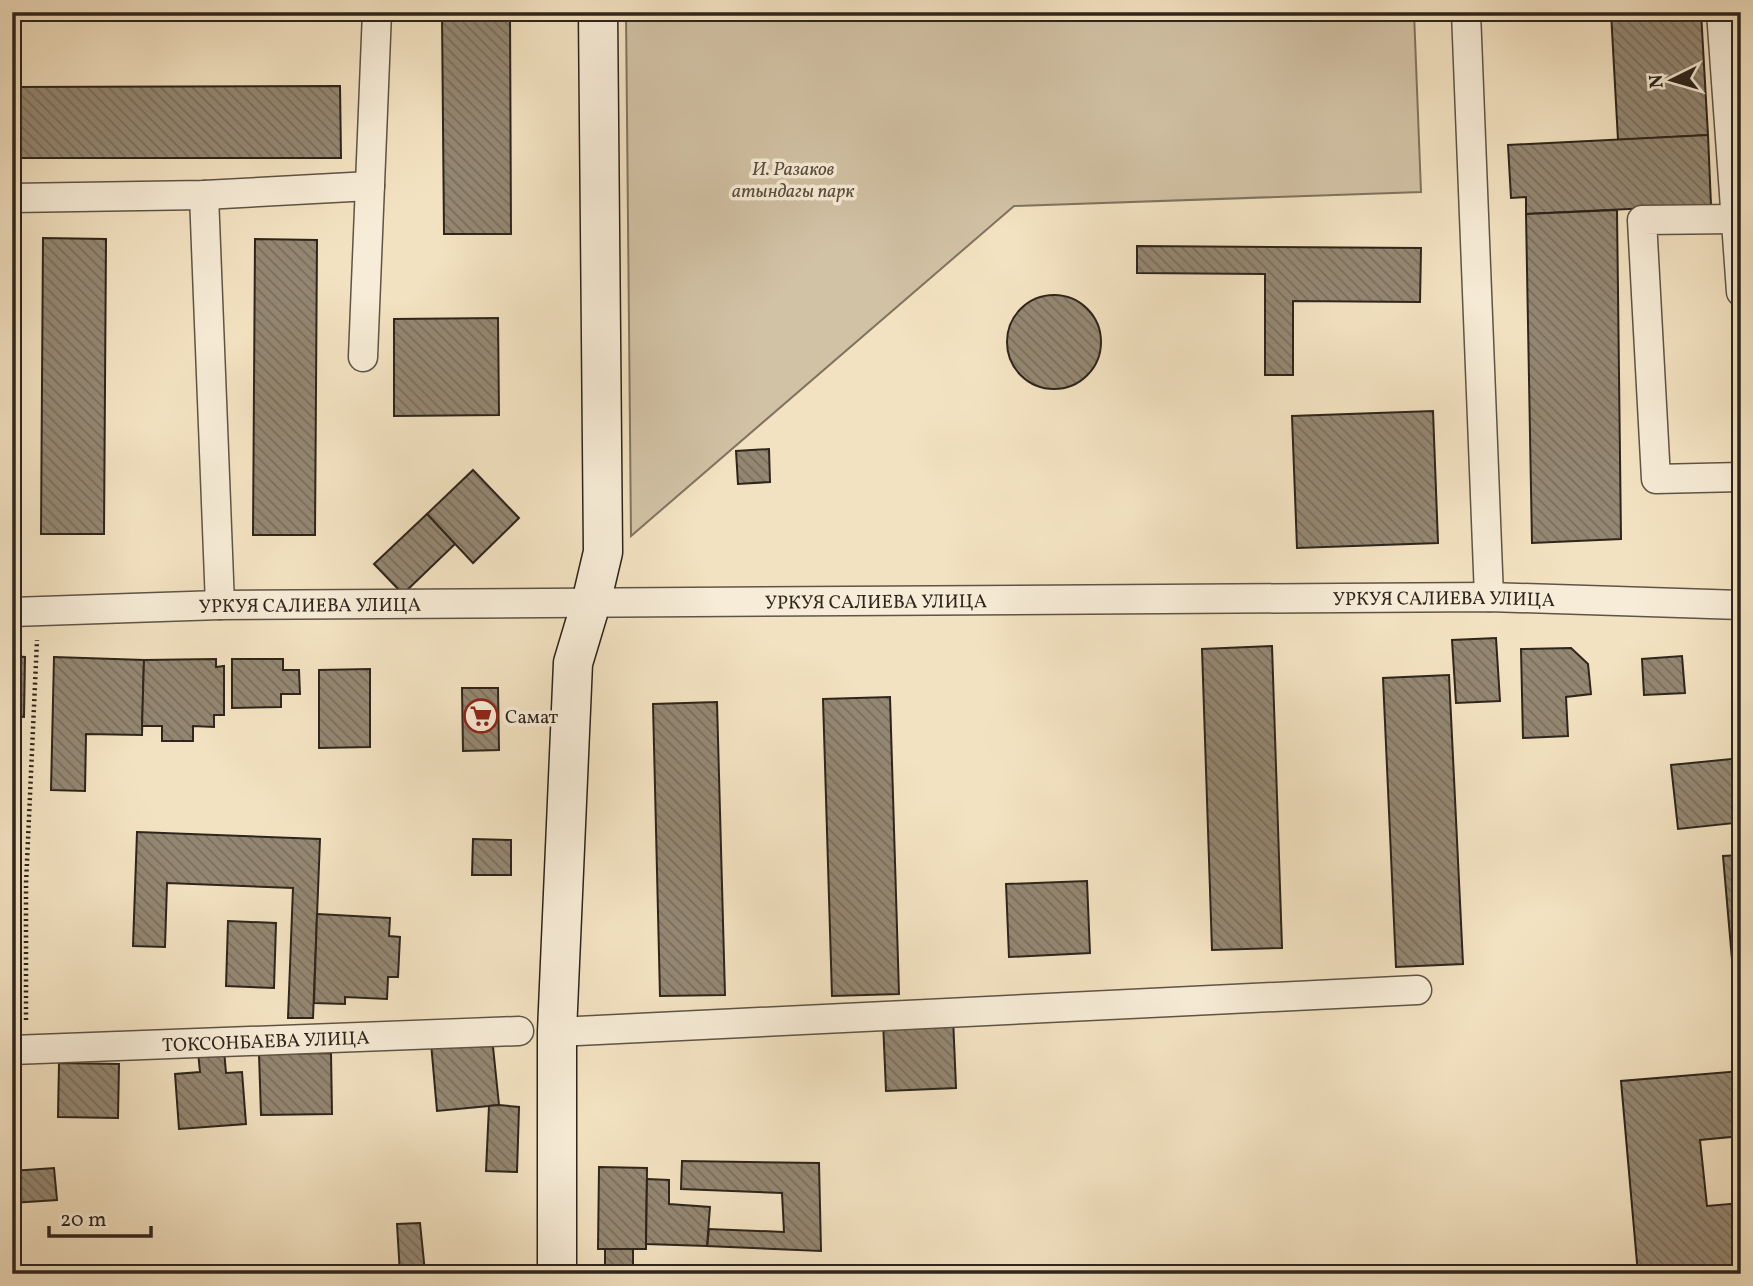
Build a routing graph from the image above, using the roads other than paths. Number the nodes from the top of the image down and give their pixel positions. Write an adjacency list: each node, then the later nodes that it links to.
1 (377, 12): 5 (street)
2 (598, 12): 13 (street)
3 (1466, 12): 12 (street)
4 (1728, 23): 8 (street)
5 (370, 186): 6 (street); 10 (street)
6 (204, 195): 7 (street); 14 (street)
7 (12, 198)
8 (1736, 219): 9 (street); 11 (street)
9 (1741, 292)
10 (363, 357)
11 (1741, 477)
12 (1489, 597): 13 (street, УРКУЯ САЛИЕВА УЛИЦА); 15 (street, УРКУЯ САЛИЕВА УЛИЦА)
13 (592, 603): 14 (street, УРКУЯ САЛИЕВА УЛИЦА); 19 (street)
14 (219, 605): 16 (street, УРКУЯ САЛИЕВА УЛИЦА)
15 (1741, 605)
16 (25, 612)
17 (1417, 990): 19 (street)
18 (519, 1031): 20 (street, ТОКСОНБАЕВА УЛИЦА)
19 (557, 1032): 21 (street)
20 (18, 1050)
21 (557, 1274)

